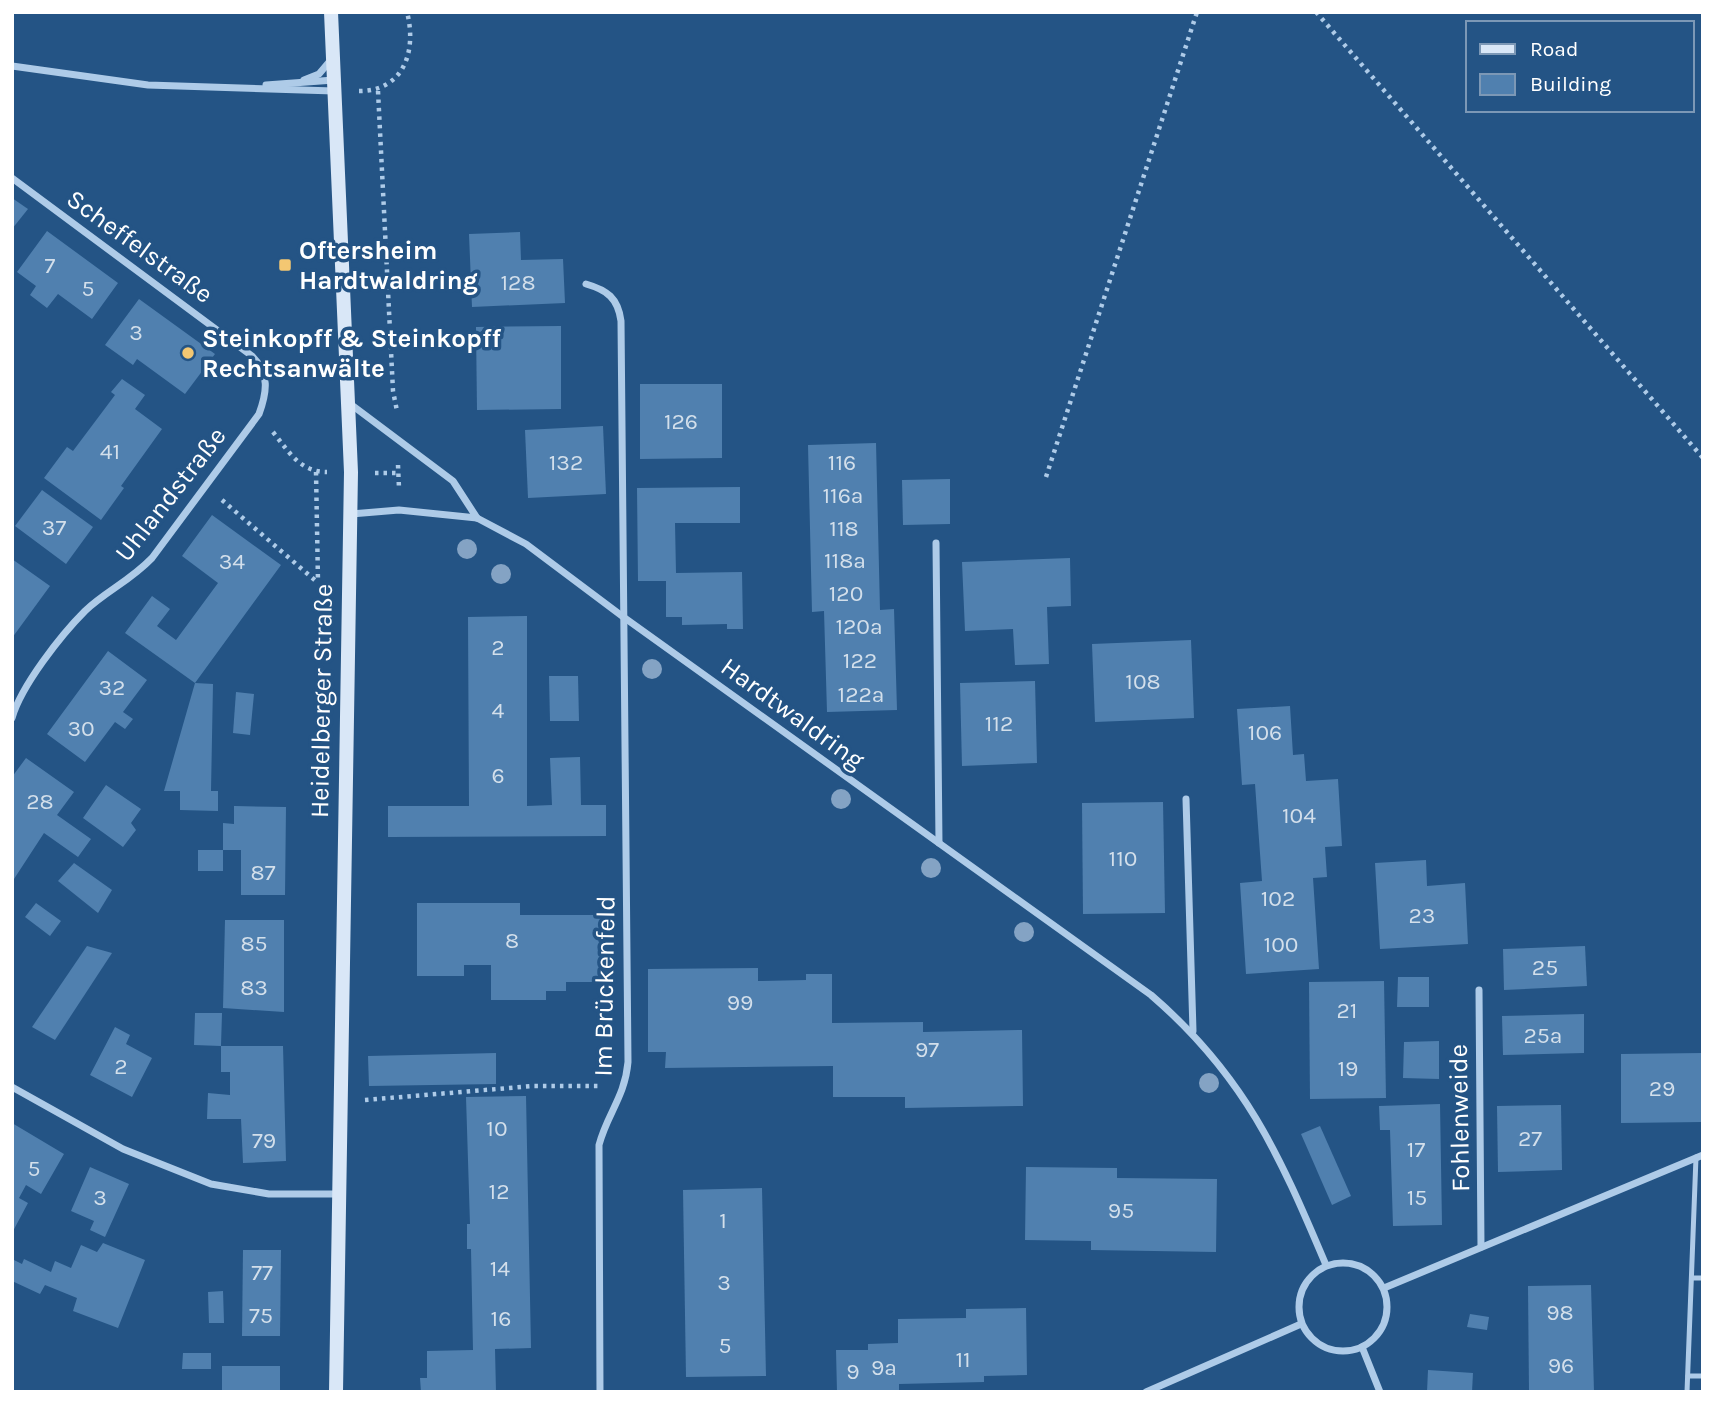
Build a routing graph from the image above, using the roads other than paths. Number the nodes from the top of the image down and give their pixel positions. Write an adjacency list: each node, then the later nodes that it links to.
1 (331, 12): 2 (street, Heidelberger Straße)
2 (332, 57): 4 (street); 5 (street, Heidelberger Straße)
3 (12, 66): 6 (street)
4 (292, 83): 5 (street); 6 (street)
5 (334, 86): 6 (street); 10 (street, Heidelberger Straße)
6 (230, 88)
7 (12, 178): 9 (street, Scheffelstraße)
8 (586, 284): 14 (street)
9 (242, 348): 15 (street, Uhlandstraße)
10 (349, 402): 11 (street, Heidelberger Straße); 12 (street)
11 (350, 514): 12 (street, Hardtwaldring); 22 (street, Heidelberger Straße)
12 (477, 518): 14 (street, Hardtwaldring)
13 (936, 543): 17 (street)
14 (622, 616): 17 (street, Hardtwaldring); 33 (street, Im Brückenfeld)
15 (12, 718)
16 (1186, 799): 19 (street)
17 (940, 844): 19 (street, Hardtwaldring)
18 (1479, 990): 23 (street, Fohlenweide)
19 (1193, 1031): 24 (street, Hardtwaldring)
20 (12, 1087): 22 (street)
21 (1700, 1156): 23 (street); 25 (lane)
22 (339, 1194): 32 (street, Heidelberger Straße)
23 (1481, 1247): 27 (street)
24 (1326, 1265): 27 (street); 28 (street)
25 (1692, 1278): 26 (lane); 30 (lane)
26 (1703, 1278)
27 (1384, 1288): 29 (street)
28 (1301, 1324): 29 (street); 34 (street)
29 (1362, 1347): 35 (street)
30 (1688, 1376): 31 (lane); 36 (lane)
31 (1703, 1376)
32 (336, 1392)
33 (600, 1392)
34 (1146, 1392)
35 (1380, 1392)
36 (1687, 1392)

